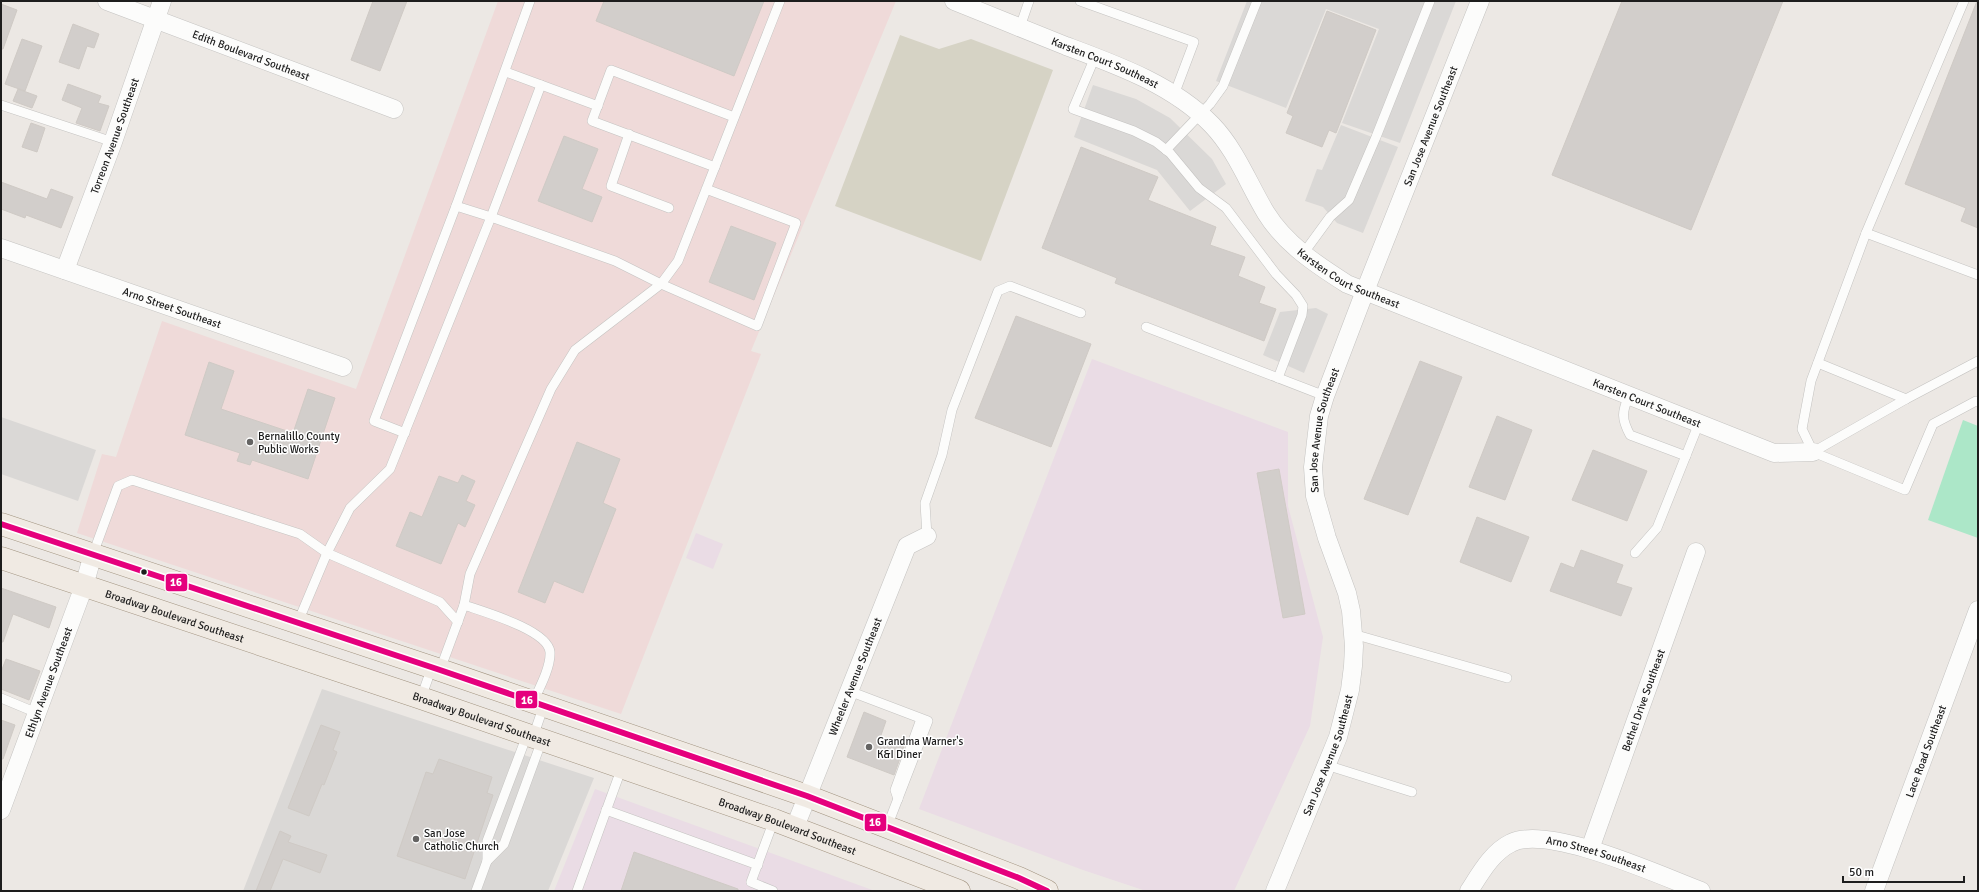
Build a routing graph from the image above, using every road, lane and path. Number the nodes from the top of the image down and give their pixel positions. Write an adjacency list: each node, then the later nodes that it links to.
1 (107, 1): 12 (street, Edith Boulevard Southeast)
2 (162, 1): 12 (street, Torreon Avenue Southeast)
3 (530, 1): 15 (lane)
4 (780, 1): 22 (lane)
5 (954, 1): 13 (street, Karsten Court Southeast)
6 (1029, 1): 13 (lane)
7 (1080, 1): 17 (lane)
8 (1257, 1): 21 (lane)
9 (1430, 1): 33 (lane)
10 (1480, 1): 37 (street, San Jose Avenue Southeast)
11 (1964, 1): 31 (lane)
12 (156, 18): 20 (street, Edith Boulevard Southeast); 24 (street, Torreon Avenue Southeast)
13 (1020, 27): 14 (street, Karsten Court Southeast)
14 (1095, 57): 17 (street, Karsten Court Southeast); 25 (lane)
15 (506, 72): 16 (lane); 28 (lane)
16 (541, 85): 19 (lane); 30 (lane)
17 (1174, 95): 21 (street, Karsten Court Southeast)
18 (1, 105): 24 (lane)
19 (598, 106): 22 (lane); 23 (lane)
20 (394, 109)
21 (1200, 115): 25 (lane); 33 (street, Karsten Court Southeast)
22 (734, 117): 26 (lane)
23 (628, 134): 26 (lane); 29 (lane)
24 (113, 142): 34 (street, Torreon Avenue Southeast)
25 (1166, 150): 43 (lane)
26 (715, 167): 27 (lane)
27 (706, 189): 36 (lane); 36 (lane)
28 (456, 206): 30 (lane); 49 (lane)
29 (669, 208)
30 (491, 217): 36 (lane); 49 (lane)
31 (1866, 233): 35 (lane); 41 (lane)
32 (1, 248): 34 (street, Arno Street Southeast)
33 (1303, 254): 37 (street, Karsten Court Southeast)
34 (65, 270): 42 (street, Arno Street Southeast)
35 (1978, 275)
36 (661, 284): 60 (lane)
37 (1365, 291): 44 (street, Karsten Court Southeast); 45 (street, San Jose Avenue Southeast)
38 (1081, 313): 53 (lane)
39 (1146, 327): 43 (lane)
40 (1978, 361): 46 (lane)
41 (1818, 363): 46 (lane); 50 (lane)
42 (343, 366)
43 (1278, 378): 45 (lane)
44 (1629, 395): 48 (street, Karsten Court Southeast); 51 (lane)
45 (1325, 396): 64 (street, San Jose Avenue Southeast)
46 (1906, 398): 50 (lane)
47 (1978, 402): 50 (lane)
48 (1699, 422): 50 (street, Karsten Court Southeast); 51 (lane)
49 (405, 433): 55 (lane)
50 (1813, 452)
51 (1686, 456): 56 (lane)
52 (1, 524): 57 (main road)
53 (927, 536): 67 (street, Wheeler Avenue Southeast)
54 (1696, 552): 82 (street, Bethel Drive Southeast)
55 (327, 553): 57 (lane); 62 (lane); 63 (lane)
56 (1635, 553)
57 (93, 554): 59 (street, Ethlyn Avenue Southeast); 62 (main road)
58 (1, 558): 59 (main road, Broadway Boulevard Southeast)
59 (84, 586): 69 (main road, Broadway Boulevard Southeast); 71 (street, Ethlyn Avenue Southeast)
60 (464, 605): 63 (lane); 70 (lane)
61 (1978, 610): 93 (street, Lace Road Southeast)
62 (298, 622): 65 (main road)
63 (458, 622): 65 (lane)
64 (1353, 634): 66 (lane); 73 (street, San Jose Avenue Southeast)
65 (436, 668): 69 (lane); 70 (main road)
66 (1507, 678)
67 (849, 691): 76 (street, Wheeler Avenue Southeast); 81 (lane)
68 (1, 698): 71 (lane)
69 (422, 698): 72 (main road, Broadway Boulevard Southeast)
70 (538, 703): 72 (lane); 76 (main road)
71 (37, 713): 77 (street, Ethlyn Avenue Southeast)
72 (534, 737): 74 (main road, Broadway Boulevard Southeast); 83 (lane); 83 (lane)
73 (1326, 765): 75 (lane); 90 (street, San Jose Avenue Southeast)
74 (622, 767): 78 (lane); 79 (main road, Broadway Boulevard Southeast)
75 (1412, 792)
76 (807, 796): 80 (street, Wheeler Avenue Southeast); 81 (main road)
77 (1, 810)
78 (606, 810): 84 (lane); 86 (lane)
79 (774, 820): 80 (main road, Broadway Boulevard Southeast); 84 (lane)
80 (795, 827): 88 (main road, Broadway Boulevard Southeast)
81 (887, 828): 89 (main road)
82 (1590, 850): 91 (street, Arno Street Southeast); 92 (street, Arno Street Southeast)
83 (487, 861): 85 (lane)
84 (758, 865): 87 (lane)
85 (476, 891)
86 (577, 891)
87 (773, 891)
88 (959, 891)
89 (1047, 891)
90 (1275, 891)
91 (1469, 891)
92 (1701, 891)
93 (1874, 891)

